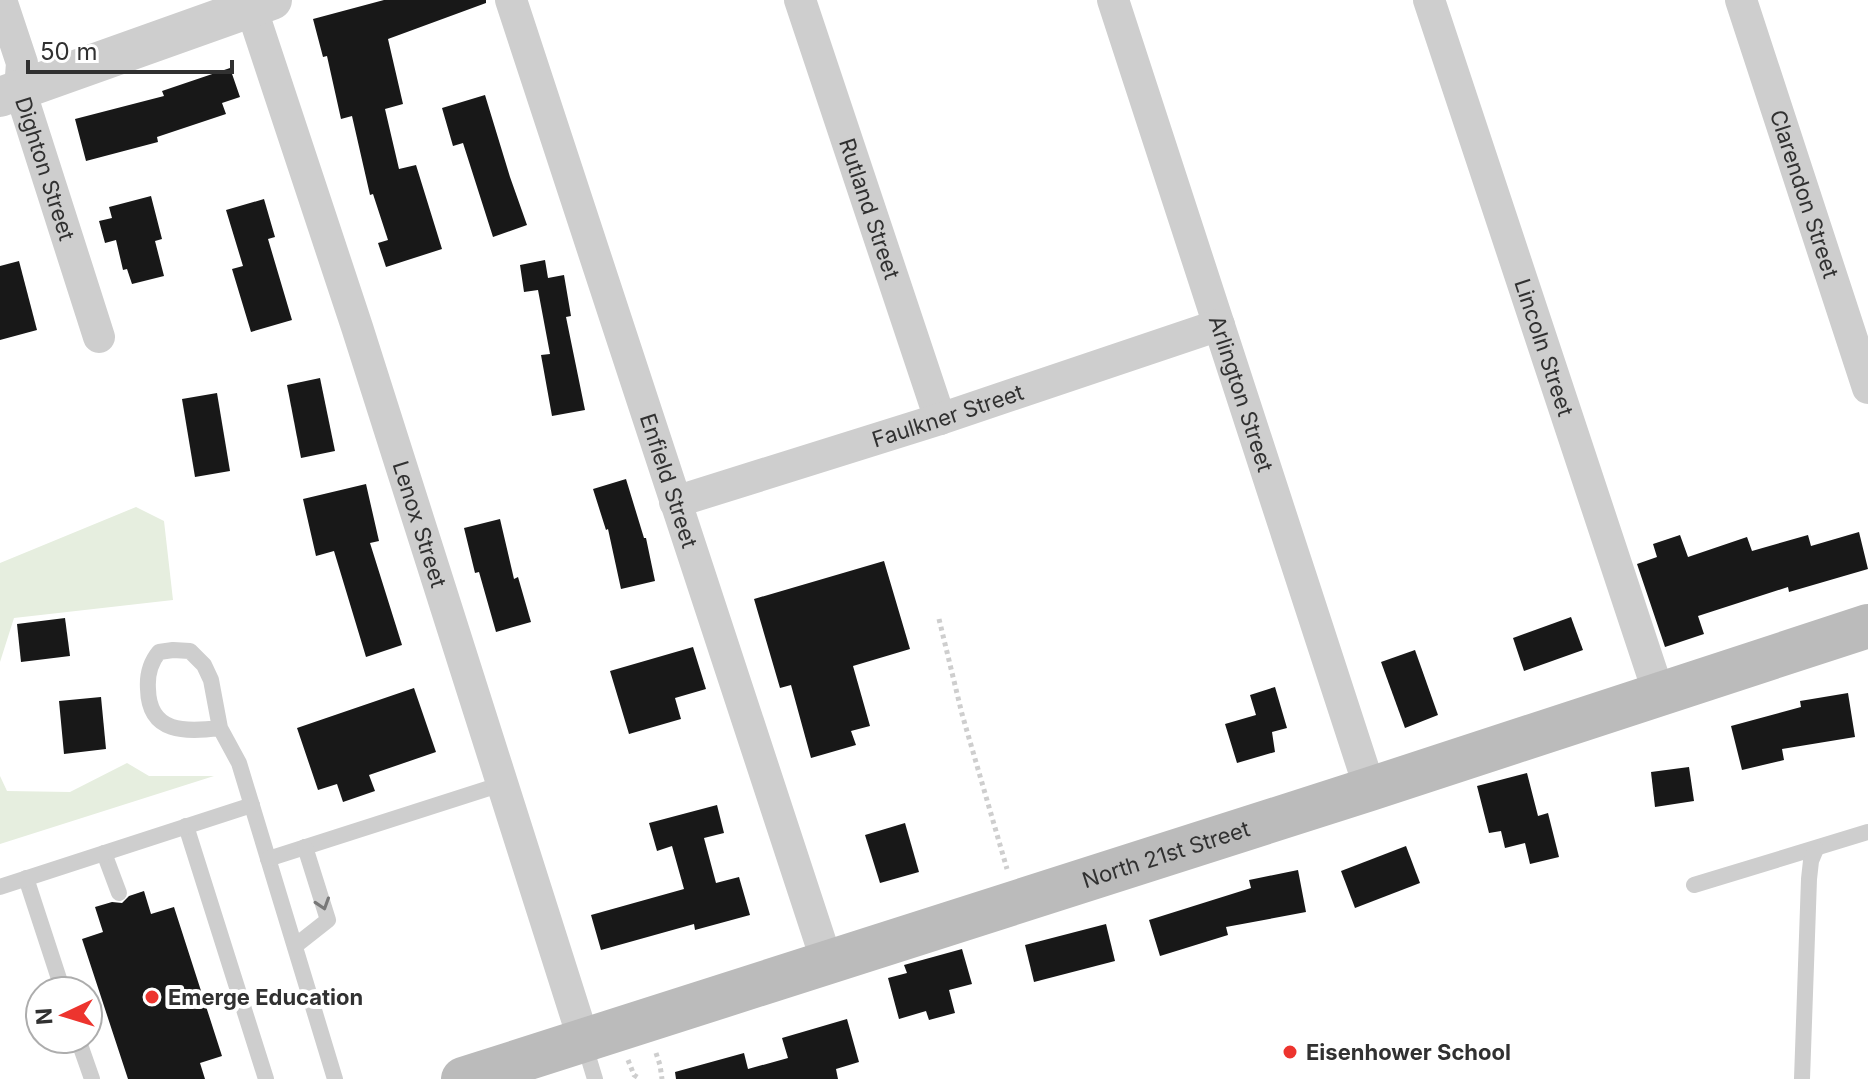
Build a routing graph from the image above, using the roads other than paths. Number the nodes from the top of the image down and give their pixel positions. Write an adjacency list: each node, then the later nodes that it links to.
1 (1, 0): 8 (street, Dighton Street)
2 (511, 0): 13 (street, Enfield Street)
3 (800, 0): 12 (street, Rutland Street)
4 (1113, 0): 9 (street, Arlington Street)
5 (1429, 0): 15 (street, Lincoln Street)
6 (1741, 0): 11 (street, Clarendon Street)
7 (262, 4): 8 (street); 17 (street, Lenox Street)
8 (10, 94): 10 (street, Dighton Street)
9 (1219, 325): 12 (street, Faulkner Street); 18 (street, Arlington Street)
10 (99, 337)
11 (1868, 388)
12 (940, 419): 13 (street, Faulkner Street)
13 (675, 502): 31 (street, Enfield Street)
14 (1868, 626): 15 (main road, North 21st Street)
15 (1659, 694): 18 (main road, North 21st Street)
16 (220, 728): 16 (lane); 19 (lane)
17 (502, 784): 22 (lane); 34 (street, Lenox Street)
18 (1370, 789): 31 (main road, North 21st Street)
19 (252, 805): 20 (lane); 25 (lane)
20 (186, 826): 24 (lane); 36 (lane)
21 (1868, 832): 23 (lane)
22 (305, 847): 25 (lane); 30 (lane, one-way to 30)
23 (1816, 849): 27 (lane); 39 (lane)
24 (104, 853): 26 (lane); 29 (lane)
25 (268, 859): 30 (lane)
26 (26, 878): 28 (lane); 32 (lane)
27 (1694, 885)
28 (0, 887)
29 (119, 893)
30 (295, 946): 37 (lane)
31 (827, 962): 34 (main road, North 21st Street)
32 (58, 975)
33 (84, 1055): 35 (lane)
34 (589, 1060): 38 (main road, North 21st Street)
35 (92, 1079)
36 (266, 1079)
37 (335, 1079)
38 (463, 1079)
39 (1802, 1079)

